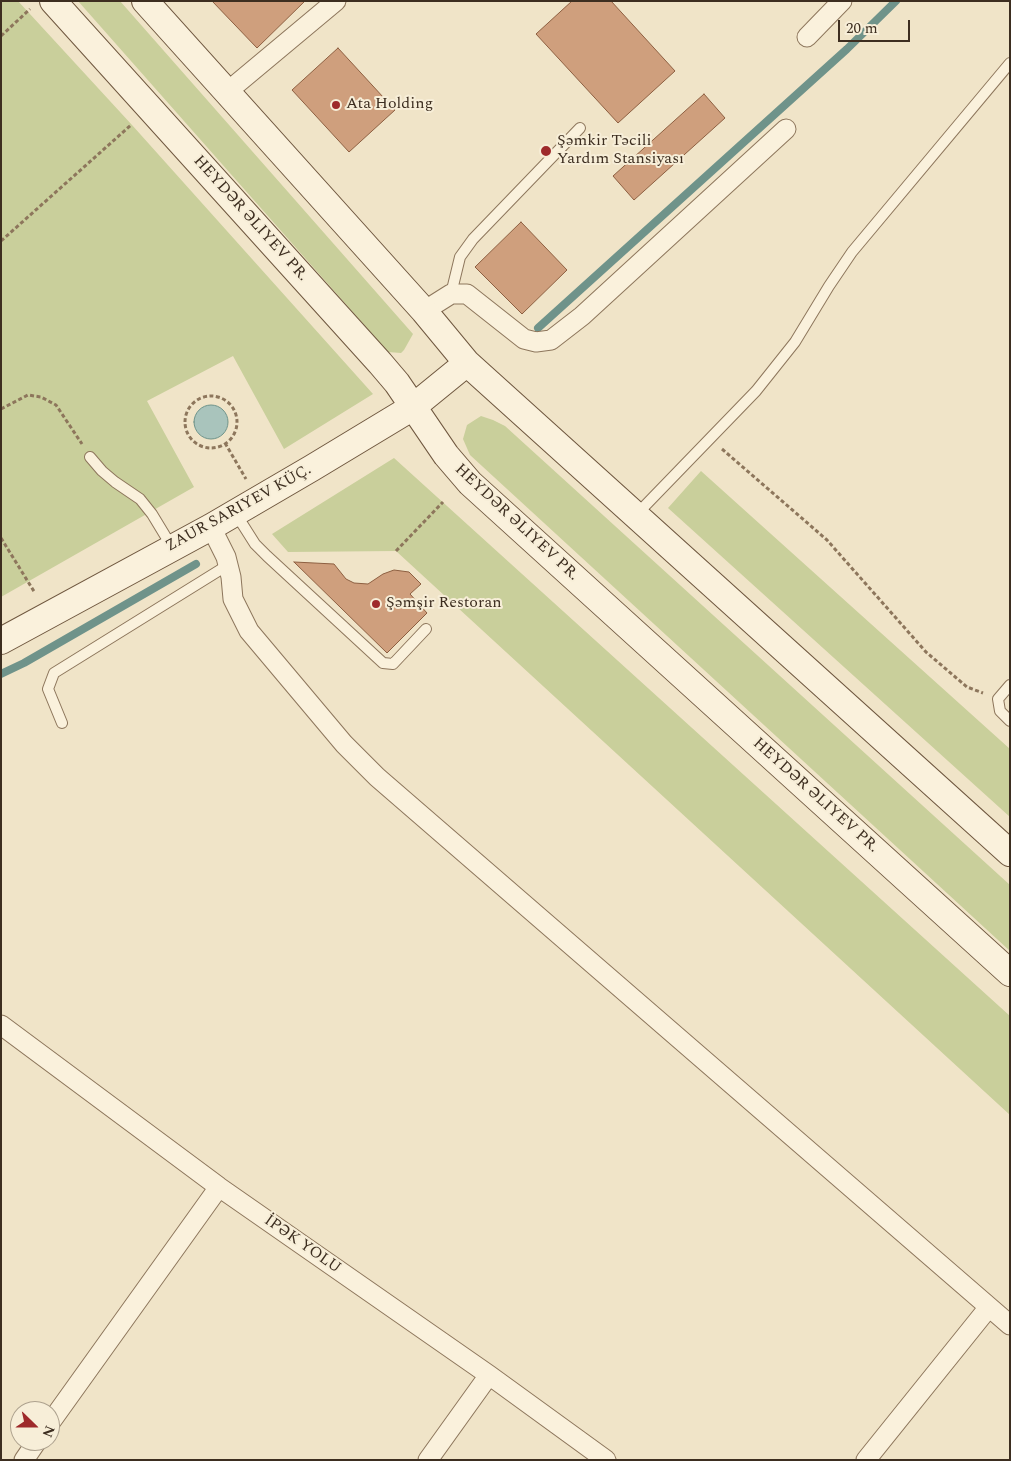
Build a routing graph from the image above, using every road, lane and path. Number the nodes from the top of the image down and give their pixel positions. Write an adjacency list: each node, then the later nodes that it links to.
1 (145, 1): 8 (main road)
2 (336, 1): 8 (street)
3 (842, 1): 6 (street)
4 (43, 4): 5 (path); 16 (main road, HEYDƏR ƏLIYEV PR.)
5 (1, 36)
6 (807, 37)
7 (1010, 63): 18 (lane)
8 (227, 92): 14 (main road)
9 (132, 125): 12 (path)
10 (580, 128): 13 (lane)
11 (786, 129): 13 (street)
12 (1, 241)
13 (450, 294): 14 (street)
14 (424, 311): 15 (main road)
15 (467, 363): 16 (main road); 24 (main road)
16 (414, 407): 21 (main road); 38 (main road, HEYDƏR ƏLIYEV PR.)
17 (1, 409): 20 (path)
18 (710, 439): 24 (lane); 34 (path)
19 (225, 443): 19 (path); 21 (path)
20 (90, 457): 27 (lane)
21 (258, 499): 23 (main road)
22 (443, 502): 28 (path)
23 (236, 513): 25 (main road); 31 (lane)
24 (636, 515): 37 (main road)
25 (211, 527): 27 (main road); 29 (street)
26 (1, 538): 30 (path)
27 (172, 548): 30 (main road)
28 (396, 551)
29 (228, 565): 36 (lane); 41 (street)
30 (48, 616): 32 (main road)
31 (426, 630)
32 (1, 641)
33 (1010, 685): 34 (lane)
34 (998, 699): 35 (lane)
35 (1010, 721)
36 (62, 723)
37 (1010, 853)
38 (1010, 973)
39 (1, 1025): 40 (street, İPƏK YOLU)
40 (220, 1187): 43 (street, İPƏK YOLU); 44 (street)
41 (989, 1307): 42 (street); 47 (street)
42 (1010, 1325)
43 (489, 1375): 45 (street); 46 (street, İPƏK YOLU)
44 (60, 1409)
45 (428, 1460)
46 (606, 1460)
47 (866, 1460)

